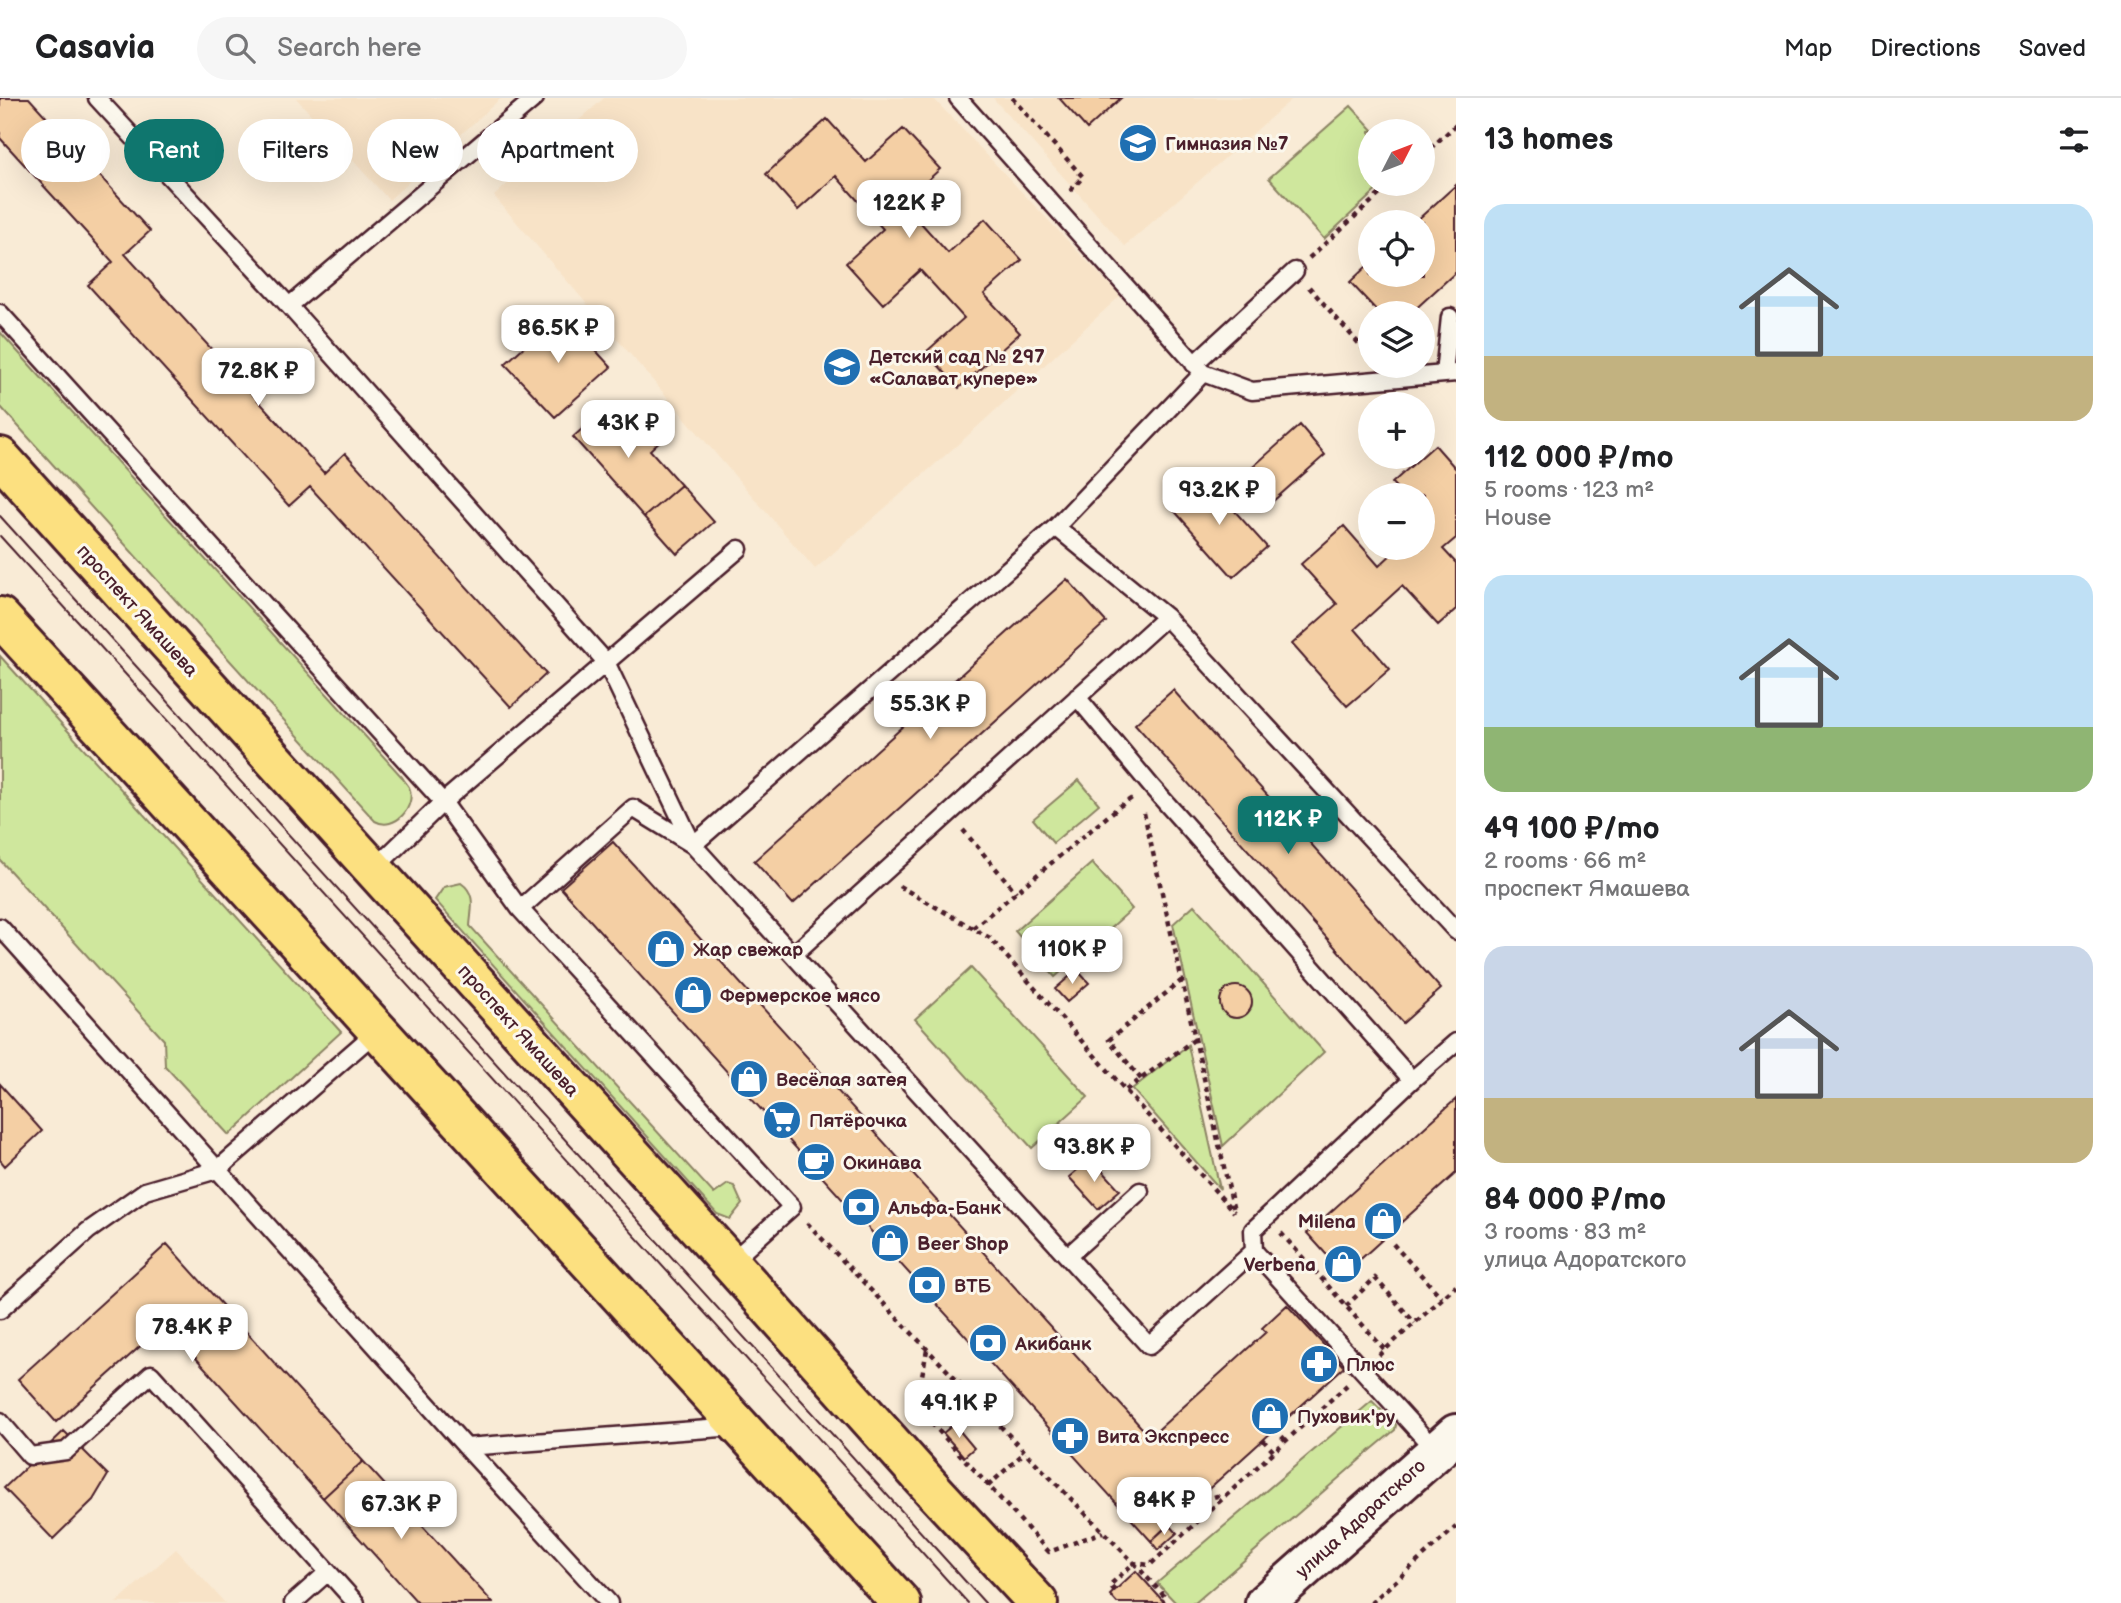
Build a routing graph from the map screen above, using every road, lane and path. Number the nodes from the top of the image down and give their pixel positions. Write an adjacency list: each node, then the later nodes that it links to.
1 (97, 98): 10 (lane)
2 (535, 98): 10 (lane)
3 (958, 98): 8 (lane)
4 (1012, 98): 8 (path)
5 (1456, 125): 6 (path)
6 (1435, 144)
7 (1378, 196): 9 (path)
8 (1053, 205): 14 (lane)
9 (1295, 271): 13 (path); 14 (lane)
10 (289, 306): 21 (lane)
11 (0, 313): 24 (lane)
12 (1450, 317): 15 (lane)
13 (1358, 343)
14 (1199, 369): 15 (lane); 17 (lane)
15 (1450, 374)
16 (0, 457): 27 (main road, проспект Ямашева)
17 (1056, 527): 20 (lane); 26 (lane)
18 (739, 549): 21 (lane)
19 (0, 617): 36 (main road)
20 (1166, 617): 22 (lane); 31 (lane)
21 (606, 662): 24 (lane); 26 (lane)
22 (1077, 697): 23 (lane); 25 (lane)
23 (1151, 786): 29 (path); 35 (path); 40 (lane)
24 (443, 803): 27 (lane); 30 (lane)
25 (948, 814): 28 (lane); 29 (path)
26 (693, 845): 30 (lane); 34 (lane)
27 (373, 870): 51 (main road, проспект Ямашева)
28 (880, 876): 33 (path); 34 (lane)
29 (1016, 892): 33 (path)
30 (520, 909): 44 (lane)
31 (1452, 920)
32 (0, 927): 42 (lane)
33 (973, 928): 41 (path)
34 (794, 954): 50 (lane)
35 (1182, 980): 37 (path); 39 (path)
36 (377, 1031): 42 (lane); 61 (main road)
37 (1195, 1039): 39 (path); 45 (path)
38 (1456, 1042): 40 (lane)
39 (1141, 1079): 41 (path)
40 (1412, 1080): 46 (lane)
41 (1126, 1090): 45 (path)
42 (217, 1170): 55 (lane); 66 (lane)
43 (1140, 1191): 50 (lane)
44 (792, 1207): 51 (lane); 57 (path)
45 (1234, 1212): 47 (path)
46 (1267, 1216): 47 (lane); 54 (path)
47 (1253, 1230): 49 (lane)
48 (1393, 1244): 53 (path)
49 (1254, 1251): 50 (lane); 59 (lane)
50 (1068, 1256)
51 (730, 1263): 82 (main road, проспект Ямашева)
52 (1456, 1286): 53 (path)
53 (1442, 1298): 56 (path)
54 (1346, 1306): 56 (path); 58 (path)
55 (0, 1310)
56 (1415, 1323): 58 (path)
57 (927, 1350): 68 (path); 69 (path)
58 (1385, 1350): 59 (path)
59 (1363, 1370): 64 (path); 65 (lane)
60 (0, 1421): 75 (lane)
61 (741, 1427): 66 (lane); 81 (main road)
62 (1275, 1429): 64 (path)
63 (1264, 1440): 67 (path)
64 (1286, 1441): 67 (path)
65 (1446, 1443): 83 (street, улица Адоратского)
66 (466, 1447): 80 (lane)
67 (1274, 1451): 70 (path)
68 (1025, 1452): 69 (path); 73 (path)
69 (988, 1486): 73 (path)
70 (1221, 1501): 71 (path); 71 (path)
71 (1204, 1516): 74 (path)
72 (1456, 1527): 84 (path)
73 (1103, 1532): 74 (path)
74 (1134, 1563): 76 (path); 77 (path)
75 (328, 1572): 78 (lane); 79 (lane)
76 (1115, 1591)
77 (1163, 1601)
78 (293, 1603)
79 (356, 1603)
80 (609, 1603)
81 (901, 1603)
82 (1038, 1603)
83 (1265, 1603)
84 (1371, 1603)

